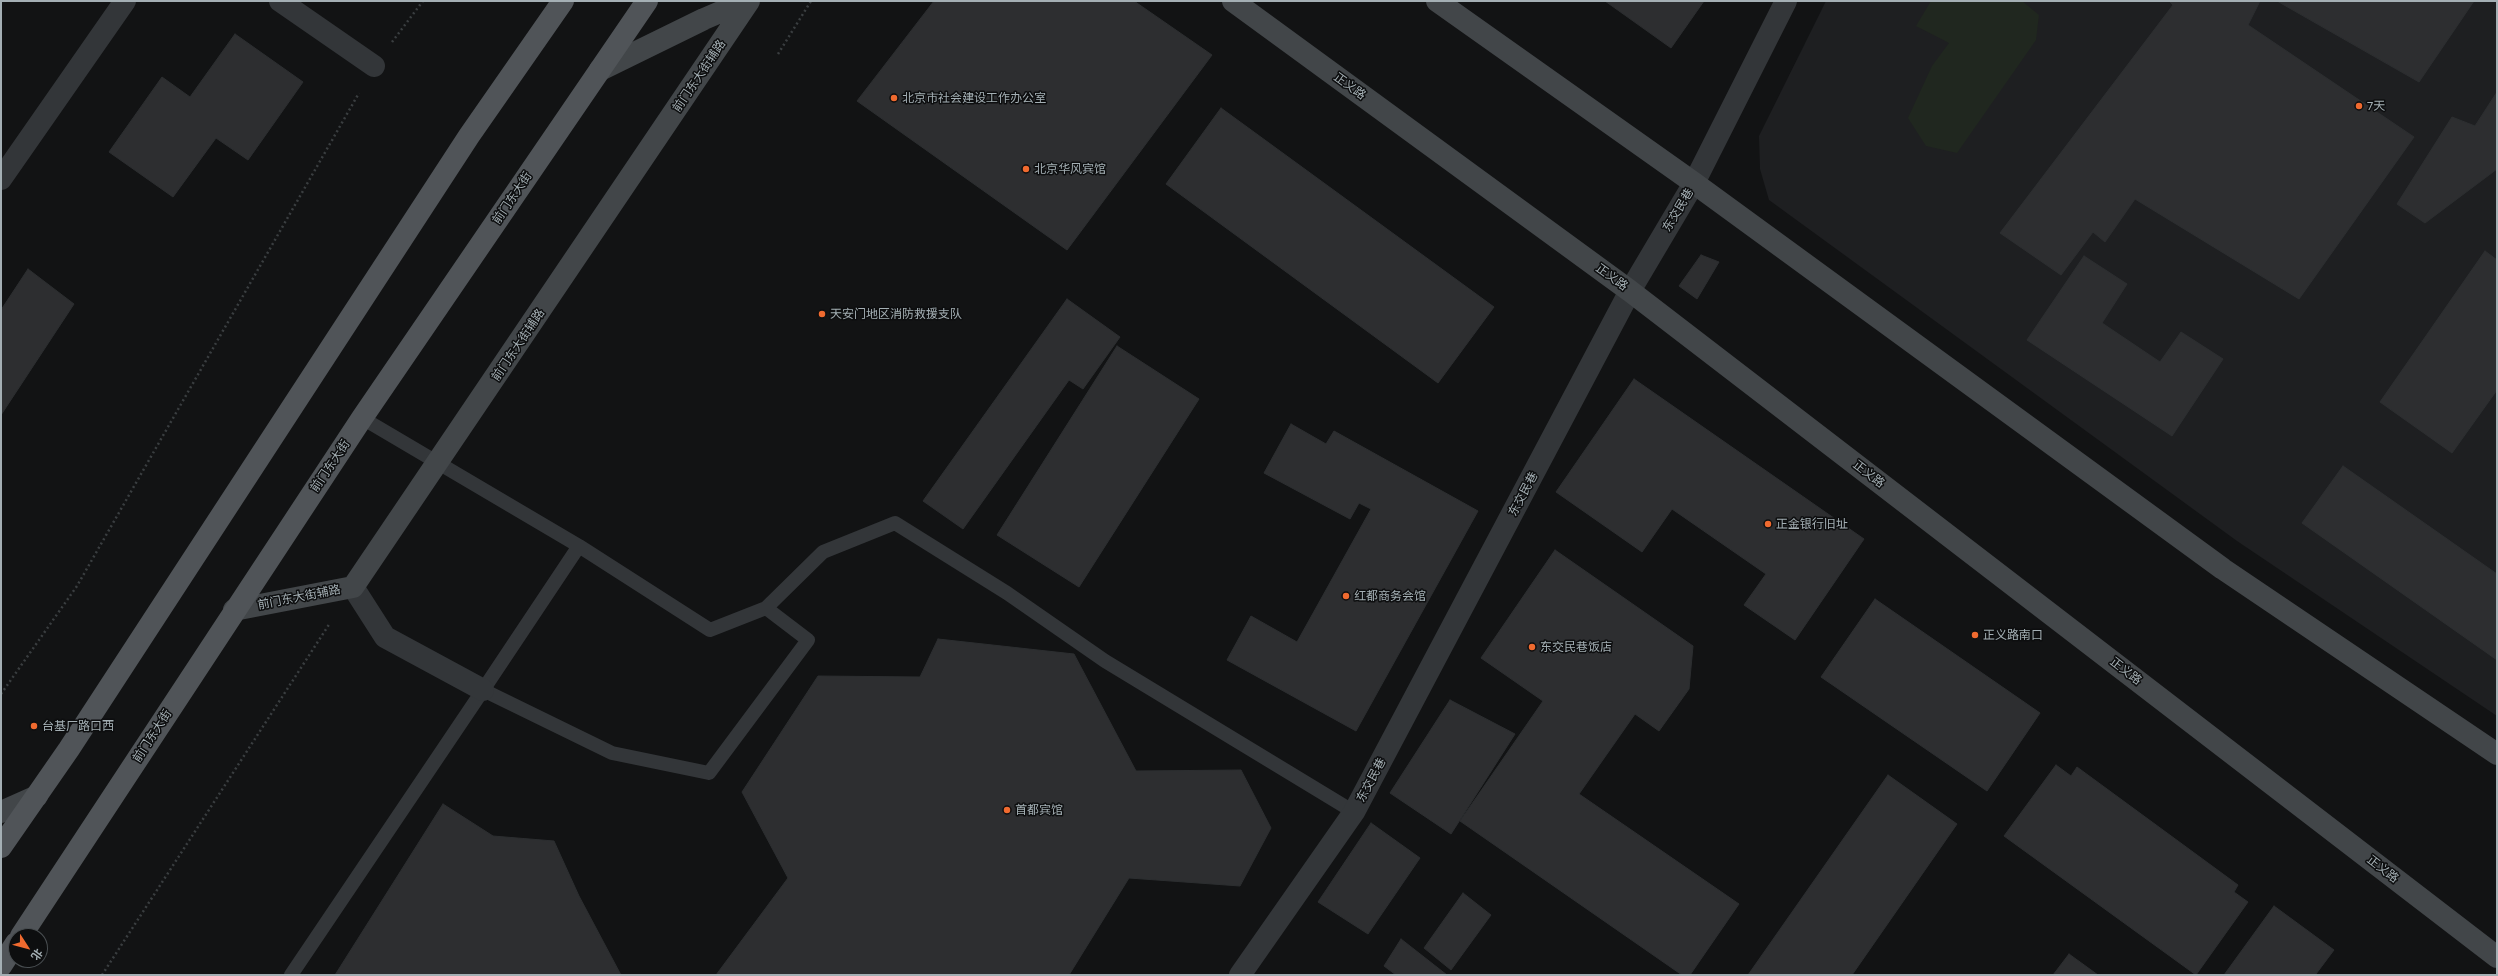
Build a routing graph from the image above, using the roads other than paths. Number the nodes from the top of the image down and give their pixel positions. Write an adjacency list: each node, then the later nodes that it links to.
1 (125, 1): 12 (street)
2 (280, 1): 10 (street)
3 (563, 1): 23 (main road)
4 (647, 1): 11 (main road, 前门东大街)
5 (746, 1): 11 (street)
6 (749, 1): 16 (street, 前门东大街辅路)
7 (1234, 1): 14 (street, 正义路)
8 (1437, 1): 13 (street)
9 (1786, 1): 13 (street, 东交民巷)
10 (374, 66)
11 (600, 70): 15 (main road, 前门东大街)
12 (1, 179)
13 (1694, 183): 14 (street, 东交民巷); 22 (street)
14 (1630, 290): 25 (street, 东交民巷); 29 (street, 正义路)
15 (362, 418): 16 (lane); 20 (main road, 前门东大街)
16 (438, 463): 17 (lane); 18 (street, 前门东大街辅路)
17 (579, 546): 19 (lane); 21 (lane)
18 (353, 587): 20 (street, 前门东大街辅路); 21 (street)
19 (766, 608): 21 (lane); 25 (lane)
20 (234, 610): 27 (main road, 前门东大街)
21 (483, 690): 31 (lane)
22 (2497, 754)
23 (37, 796): 24 (street); 26 (main road)
24 (1, 812)
25 (1354, 812): 32 (street, 东交民巷)
26 (1, 847)
27 (26, 928)
28 (8, 955): 30 (main road)
29 (2497, 957)
30 (1, 966)
31 (291, 975)
32 (1240, 975)

